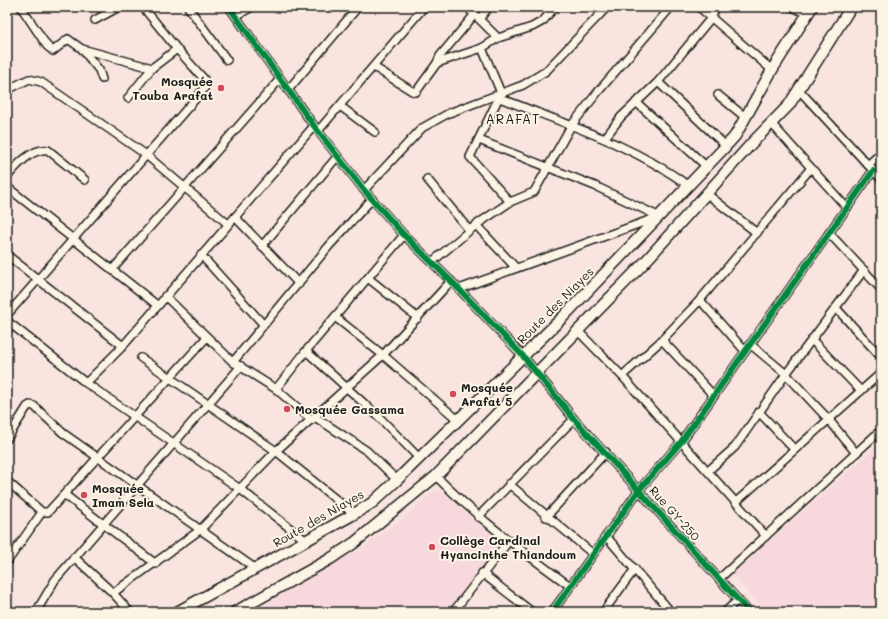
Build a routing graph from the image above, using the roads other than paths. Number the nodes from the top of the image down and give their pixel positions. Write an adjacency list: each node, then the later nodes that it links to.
1 (21, 7): 25 (street)
2 (119, 7): 22 (street)
3 (143, 7): 26 (street)
4 (188, 7): 27 (street)
5 (229, 7): 19 (street, Rue GY-250)
6 (252, 7): 19 (street)
7 (358, 7): 36 (street)
8 (424, 7): 29 (street)
9 (467, 7): 20 (street)
10 (489, 7): 20 (street)
11 (554, 7): 23 (street)
12 (607, 7): 38 (street)
13 (671, 7): 45 (street)
14 (699, 7): 21 (street)
15 (716, 7): 21 (street)
16 (792, 7): 18 (street)
17 (851, 7): 37 (main road)
18 (810, 11): 31 (main road, Route des Niayes)
19 (236, 16): 33 (street, Rue GY-250)
20 (478, 16): 23 (street); 28 (street)
21 (711, 18): 31 (street); 34 (street)
22 (95, 20)
23 (498, 38): 24 (street)
24 (482, 48): 28 (street); 38 (street)
25 (82, 49): 30 (street); 32 (street)
26 (177, 49): 30 (street); 52 (street)
27 (227, 60)
28 (437, 63): 29 (street)
29 (374, 67): 42 (street)
30 (152, 68): 40 (street)
31 (772, 70): 43 (main road, Route des Niayes)
32 (102, 79)
33 (280, 79): 36 (street, Rue GY-250); 64 (street)
34 (658, 82): 41 (street); 50 (street)
35 (7, 90): 52 (street)
36 (288, 90): 46 (street, Rue GY-250)
37 (800, 91): 44 (main road); 57 (street)
38 (500, 95): 45 (street); 49 (street); 65 (street)
39 (718, 95): 43 (street)
40 (128, 98)
41 (636, 102): 48 (street); 55 (street)
42 (340, 106): 46 (street); 47 (street)
43 (745, 117): 50 (main road, Route des Niayes)
44 (771, 124): 56 (street); 66 (main road)
45 (571, 126): 48 (street); 54 (street)
46 (316, 129): 53 (street, Rue GY-250); 70 (street)
47 (375, 132)
48 (604, 138): 62 (street)
49 (479, 140): 54 (street); 68 (street)
50 (726, 146): 55 (main road, Route des Niayes)
51 (881, 153): 57 (street)
52 (145, 154): 64 (street); 78 (street)
53 (337, 157): 65 (street, Rue GY-250); 79 (street)
54 (548, 167): 68 (street); 71 (street)
55 (707, 167): 62 (main road, Route des Niayes)
56 (811, 168): 69 (street); 75 (street)
57 (870, 168): 60 (street); 69 (street)
58 (8, 173): 61 (street)
59 (427, 179): 74 (street)
60 (881, 179)
61 (85, 180)
62 (689, 186): 71 (main road, Route des Niayes)
63 (7, 187): 78 (street)
64 (184, 188): 72 (street); 84 (street)
65 (364, 190): 67 (street, Rue GY-250)
66 (707, 194): 75 (street); 101 (main road)
67 (372, 199): 77 (street, Rue GY-250); 89 (street)
68 (510, 202): 73 (street)
69 (847, 208): 76 (street)
70 (235, 217): 72 (street); 79 (street)
71 (660, 217): 83 (street); 110 (main road, Route des Niayes)
72 (228, 224): 81 (street)
73 (476, 225): 74 (street); 83 (street)
74 (469, 230): 82 (street)
75 (757, 233): 93 (street)
76 (829, 233): 85 (street); 105 (street)
77 (404, 235): 82 (street, Rue GY-250); 87 (street)
78 (72, 239): 84 (street); 86 (street)
79 (262, 246): 89 (street)
80 (7, 255): 86 (street)
81 (201, 255): 92 (street); 100 (street)
82 (432, 262): 88 (street, Rue GY-250)
83 (516, 268): 90 (street)
84 (112, 270): 94 (street)
85 (864, 270): 91 (street); 95 (street)
86 (38, 278): 96 (street); 106 (street)
87 (368, 278): 97 (street); 98 (street)
88 (451, 281): 90 (street, Rue GY-250); 98 (street)
89 (299, 284): 100 (street)
90 (460, 289): 110 (street, Rue GY-250)
91 (881, 289)
92 (165, 296): 94 (street); 102 (street)
93 (700, 300): 103 (street); 108 (street)
94 (157, 305): 106 (street)
95 (836, 308): 104 (street); 111 (street)
96 (7, 314)
97 (336, 317): 107 (street); 109 (street)
98 (418, 318): 109 (street)
99 (7, 321): 120 (street)
100 (263, 324): 113 (street)
101 (578, 331): 115 (main road); 118 (street)
102 (207, 337): 113 (street); 119 (street)
103 (662, 340): 118 (street); 124 (street)
104 (812, 340): 117 (street); 123 (street)
105 (750, 344): 108 (street); 117 (street)
106 (123, 346): 120 (street)
107 (306, 351): 121 (street); 122 (street)
108 (745, 351): 124 (street)
109 (383, 355): 121 (street); 130 (street)
110 (523, 356): 115 (street, Rue GY-250); 130 (main road, Route des Niayes)
111 (881, 357)
112 (142, 358): 119 (street)
113 (233, 362): 114 (street)
114 (240, 366): 122 (street); 125 (street)
115 (537, 373): 129 (street, Rue GY-250); 143 (main road)
116 (881, 373): 123 (street)
117 (786, 374): 126 (street); 131 (street)
118 (622, 376): 134 (street)
119 (171, 378): 125 (street); 127 (street)
120 (86, 383): 127 (street)
121 (346, 388): 128 (street); 141 (street)
122 (276, 389): 128 (street)
123 (861, 391): 131 (street)
124 (714, 396): 134 (street)
125 (208, 404): 135 (street); 137 (street)
126 (759, 412): 136 (street); 142 (street)
127 (135, 417): 135 (street); 140 (street)
128 (313, 418): 137 (street); 144 (street)
129 (574, 419): 138 (street, Rue GY-250); 146 (street)
130 (458, 420): 141 (main road, Route des Niayes)
131 (829, 420): 136 (street); 139 (street)
132 (881, 430): 139 (street)
133 (7, 440): 140 (street)
134 (681, 442): 142 (street); 149 (street)
135 (174, 445): 147 (street); 148 (street)
136 (794, 450): 151 (street)
137 (276, 451): 148 (street); 153 (street)
138 (606, 452): 149 (street, Rue GY-250); 155 (street)
139 (856, 453): 159 (street)
140 (98, 458): 147 (street); 150 (street)
141 (420, 459): 144 (main road, Route des Niayes)
142 (708, 471): 151 (street)
143 (436, 476): 154 (street); 177 (main road)
144 (398, 480): 153 (main road, Route des Niayes)
145 (7, 481): 152 (street)
146 (509, 484): 154 (street); 155 (street)
147 (137, 486): 156 (street); 157 (street)
148 (240, 488): 157 (street); 160 (street)
149 (639, 490): 158 (street); 169 (street, Rue GY-250)
150 (65, 495): 152 (street); 156 (street)
151 (736, 502): 159 (street)
152 (42, 512): 164 (street)
153 (354, 514): 160 (main road, Route des Niayes)
154 (478, 517): 161 (street)
155 (546, 517): 162 (street)
156 (102, 524): 163 (street); 165 (street)
157 (200, 530): 165 (street); 166 (street)
158 (606, 536): 162 (street); 167 (street)
159 (766, 536): 169 (street)
160 (305, 540): 166 (main road, Route des Niayes)
161 (508, 542): 168 (street); 170 (street)
162 (593, 554): 170 (street)
163 (74, 557): 171 (street); 174 (street)
164 (7, 562)
165 (156, 564): 171 (street)
166 (256, 569): 176 (main road, Route des Niayes)
167 (635, 569): 173 (street); 181 (street)
168 (482, 573): 178 (street); 179 (street)
169 (719, 579): 172 (street, Rue GY-250)
170 (570, 586): 180 (street)
171 (113, 593): 175 (street)
172 (738, 600): 182 (street); 183 (street, Rue GY-250)
173 (605, 611)
174 (36, 612)
175 (130, 612)
176 (177, 612)
177 (235, 612)
178 (453, 612)
179 (532, 612)
180 (552, 612)
181 (671, 612)
182 (725, 612)
183 (749, 612)

